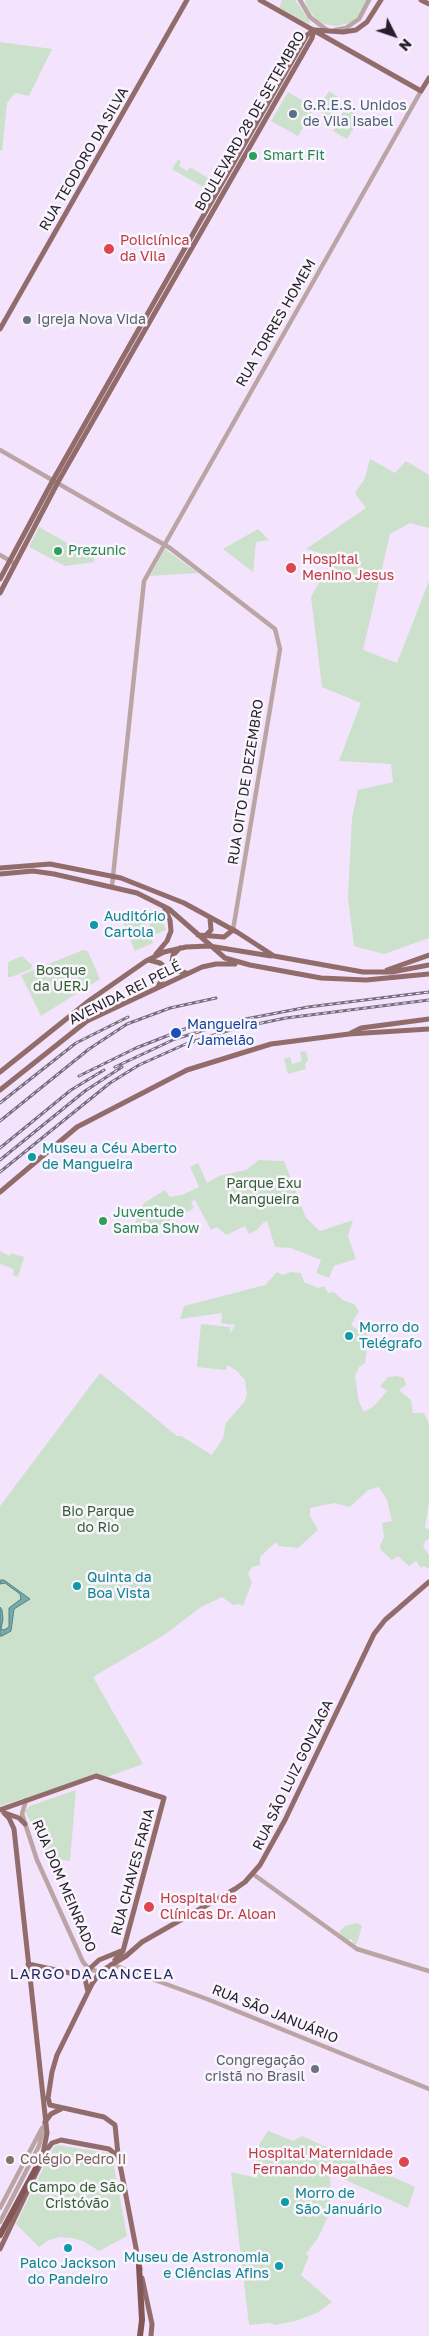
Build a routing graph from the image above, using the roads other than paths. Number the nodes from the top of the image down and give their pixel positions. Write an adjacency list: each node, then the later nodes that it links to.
1 (187, 0): 13 (main road, RUA TEODORO DA SILVA)
2 (260, 0): 9 (main road)
3 (300, 0): 8 (street)
4 (370, 0): 10 (street)
5 (381, 0): 10 (main road)
6 (421, 0): 7 (main road)
7 (429, 4)
8 (310, 17): 9 (street); 10 (street)
9 (314, 30): 10 (main road); 12 (main road); 15 (main road, BOULEVARD 28 DE SETEMBRO)
10 (329, 30)
11 (429, 78): 12 (main road, RUA TORRES HOMEM)
12 (421, 91): 16 (street, RUA TORRES HOMEM)
13 (0, 328)
14 (0, 450): 15 (street)
15 (55, 481): 16 (street); 18 (main road, BOULEVARD 28 DE SETEMBRO); 19 (main road, BOULEVARD 28 DE SETEMBRO)
16 (165, 545): 24 (street, RUA TORRES HOMEM); 28 (street, RUA OITO DE DEZEMBRO)
17 (0, 555): 18 (street)
18 (10, 561): 19 (street); 20 (main road, BOULEVARD 28 DE SETEMBRO)
19 (15, 564): 21 (main road, BOULEVARD 28 DE SETEMBRO)
20 (0, 579)
21 (0, 593)
22 (0, 868): 24 (main road)
23 (0, 874): 25 (main road)
24 (113, 876): 25 (street); 27 (main road)
25 (112, 886): 26 (main road)
26 (164, 906): 29 (main road); 34 (main road)
27 (209, 917): 28 (main road); 30 (main road)
28 (233, 930): 30 (main road); 35 (main road)
29 (196, 934): 30 (main road); 31 (main road)
30 (204, 936)
31 (209, 946): 32 (main road, AVENIDA REI PELÉ); 35 (main road, AVENIDA REI PELÉ); 37 (main road)
32 (180, 948): 34 (main road, AVENIDA REI PELÉ); 40 (main road)
33 (429, 955): 39 (main road)
34 (154, 956): 36 (main road, AVENIDA REI PELÉ)
35 (274, 956): 39 (main road, AVENIDA REI PELÉ)
36 (146, 961): 42 (main road); 48 (main road, AVENIDA REI PELÉ)
37 (250, 965): 40 (main road, AVENIDA REI PELÉ); 41 (main road)
38 (429, 965): 39 (main road)
39 (382, 972)
40 (187, 973): 42 (main road, AVENIDA REI PELÉ)
41 (429, 974)
42 (156, 988): 49 (main road, AVENIDA REI PELÉ)
43 (429, 1019): 44 (main road)
44 (392, 1022): 46 (main road); 47 (main road)
45 (429, 1029): 46 (main road)
46 (393, 1031): 47 (main road)
47 (349, 1034): 50 (main road)
48 (0, 1072)
49 (0, 1090)
50 (0, 1192)
51 (429, 1582): 55 (main road, RUA SÃO LUIZ GONZAGA)
52 (26, 1799): 53 (main road); 54 (street, RUA DOM MEINRADO); 57 (main road, RUA CHAVES FARIA)
53 (1, 1812): 54 (main road); 58 (main road)
54 (25, 1824): 60 (street, RUA DOM MEINRADO)
55 (253, 1874): 56 (main road, RUA SÃO LUIZ GONZAGA); 61 (street)
56 (138, 1945): 57 (main road); 59 (main road, RUA SÃO LUIZ GONZAGA)
57 (123, 1951): 59 (main road); 60 (main road)
58 (28, 1964): 63 (main road); 67 (main road)
59 (111, 1964): 62 (main road, RUA SÃO LUIZ GONZAGA); 65 (street, RUA SÃO JANUÁRIO)
60 (89, 1969): 62 (street, RUA DOM MEINRADO); 63 (main road)
61 (429, 1971)
62 (100, 1972): 64 (main road, RUA SÃO LUIZ GONZAGA)
63 (79, 1975): 64 (main road)
64 (88, 1992): 66 (main road, RUA SÃO LUIZ GONZAGA)
65 (429, 2089)
66 (62, 2109): 67 (main road); 69 (main road)
67 (44, 2122): 68 (main road); 70 (street); 71 (street)
68 (42, 2157): 69 (main road); 72 (highway); 73 (main road)
69 (119, 2158): 74 (main road)
70 (0, 2208)
71 (0, 2222)
72 (0, 2234)
73 (0, 2249)
74 (139, 2266): 75 (main road); 76 (highway)
75 (152, 2324): 77 (main road); 78 (street)
76 (140, 2336)
77 (151, 2336)
78 (155, 2336)

